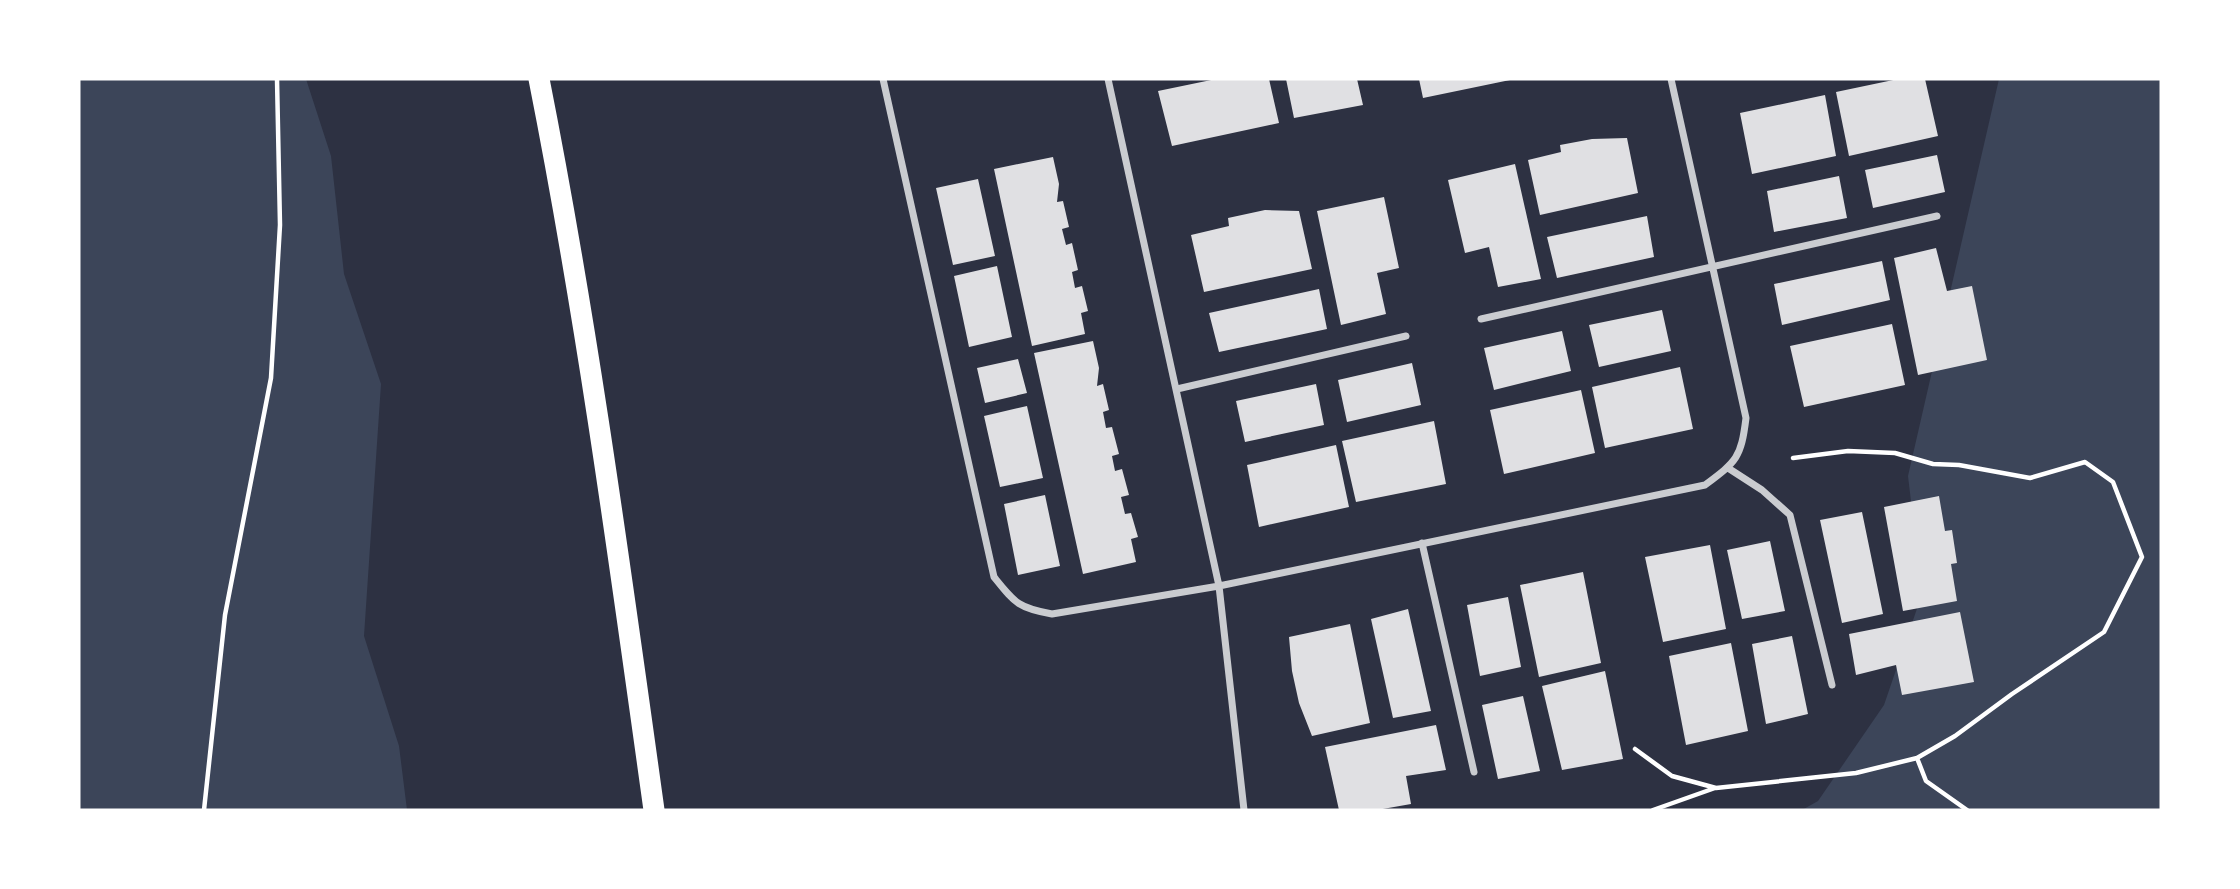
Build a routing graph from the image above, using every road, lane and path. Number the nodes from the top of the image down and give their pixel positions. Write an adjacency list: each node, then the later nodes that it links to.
1 (277, 79): 20 (path)
2 (538, 79): 21 (highway)
3 (883, 79): 14 (street)
4 (1108, 79): 10 (street)
5 (1671, 79): 7 (street)
6 (1937, 216): 7 (street)
7 (1712, 266): 8 (street); 12 (street)
8 (1481, 319)
9 (1406, 336): 10 (street)
10 (1177, 389): 14 (street)
11 (1793, 458): 17 (path)
12 (1728, 468): 13 (street); 15 (street)
13 (1422, 543): 14 (street); 18 (street)
14 (1219, 586): 22 (street)
15 (1832, 685)
16 (1635, 749): 19 (path)
17 (1917, 758): 19 (path); 24 (path)
18 (1474, 772)
19 (1716, 788): 23 (path)
20 (204, 810)
21 (654, 810)
22 (1244, 810)
23 (1653, 810)
24 (1967, 810)

